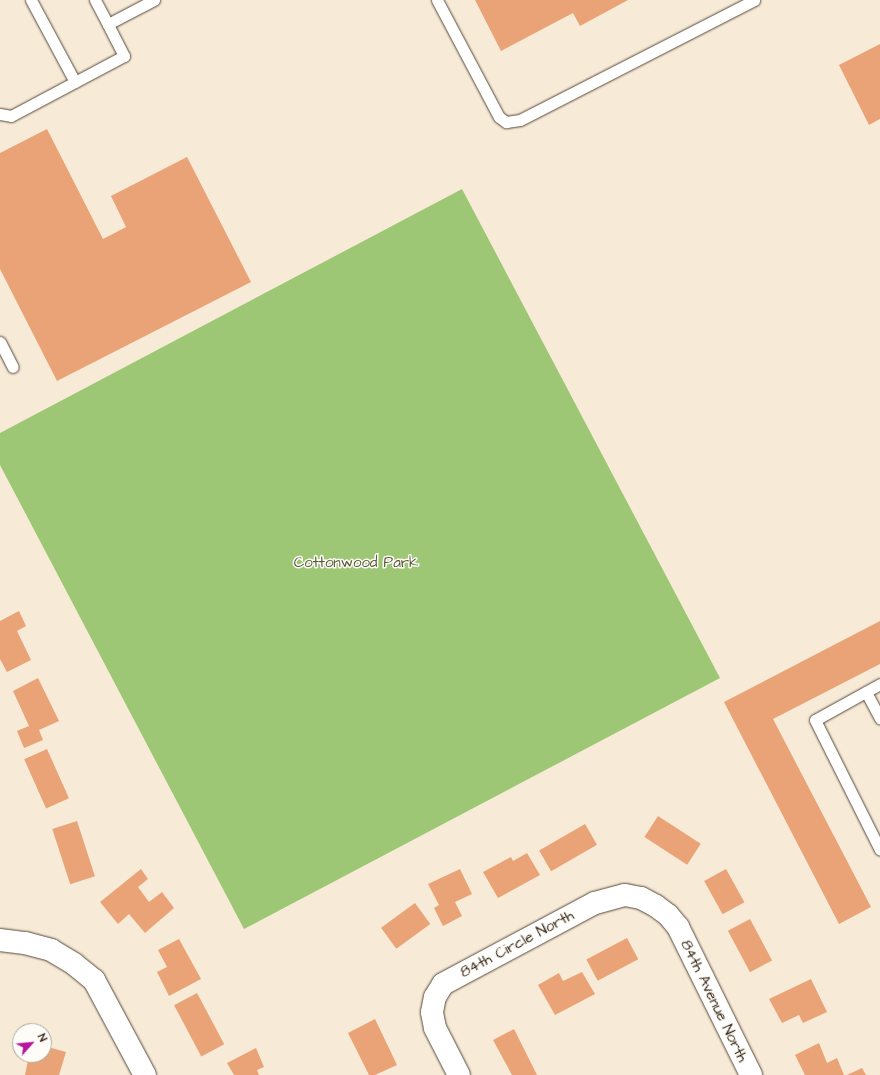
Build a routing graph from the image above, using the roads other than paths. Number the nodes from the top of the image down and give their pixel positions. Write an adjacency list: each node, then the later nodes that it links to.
1 (31, 0): 7 (lane)
2 (95, 0): 6 (lane)
3 (154, 0): 6 (lane)
4 (437, 0): 5 (lane)
5 (754, 0)
6 (108, 24): 7 (lane)
7 (75, 82): 8 (lane)
8 (0, 114)
9 (0, 342): 10 (lane)
10 (13, 367)
11 (880, 684): 12 (lane)
12 (866, 692): 13 (lane); 14 (lane)
13 (880, 718)
14 (880, 850)
15 (678, 928): 18 (street, 84th Circle North); 19 (street, 84th Avenue North)
16 (0, 940): 17 (street)
17 (145, 1075)
18 (459, 1075)
19 (751, 1075)

